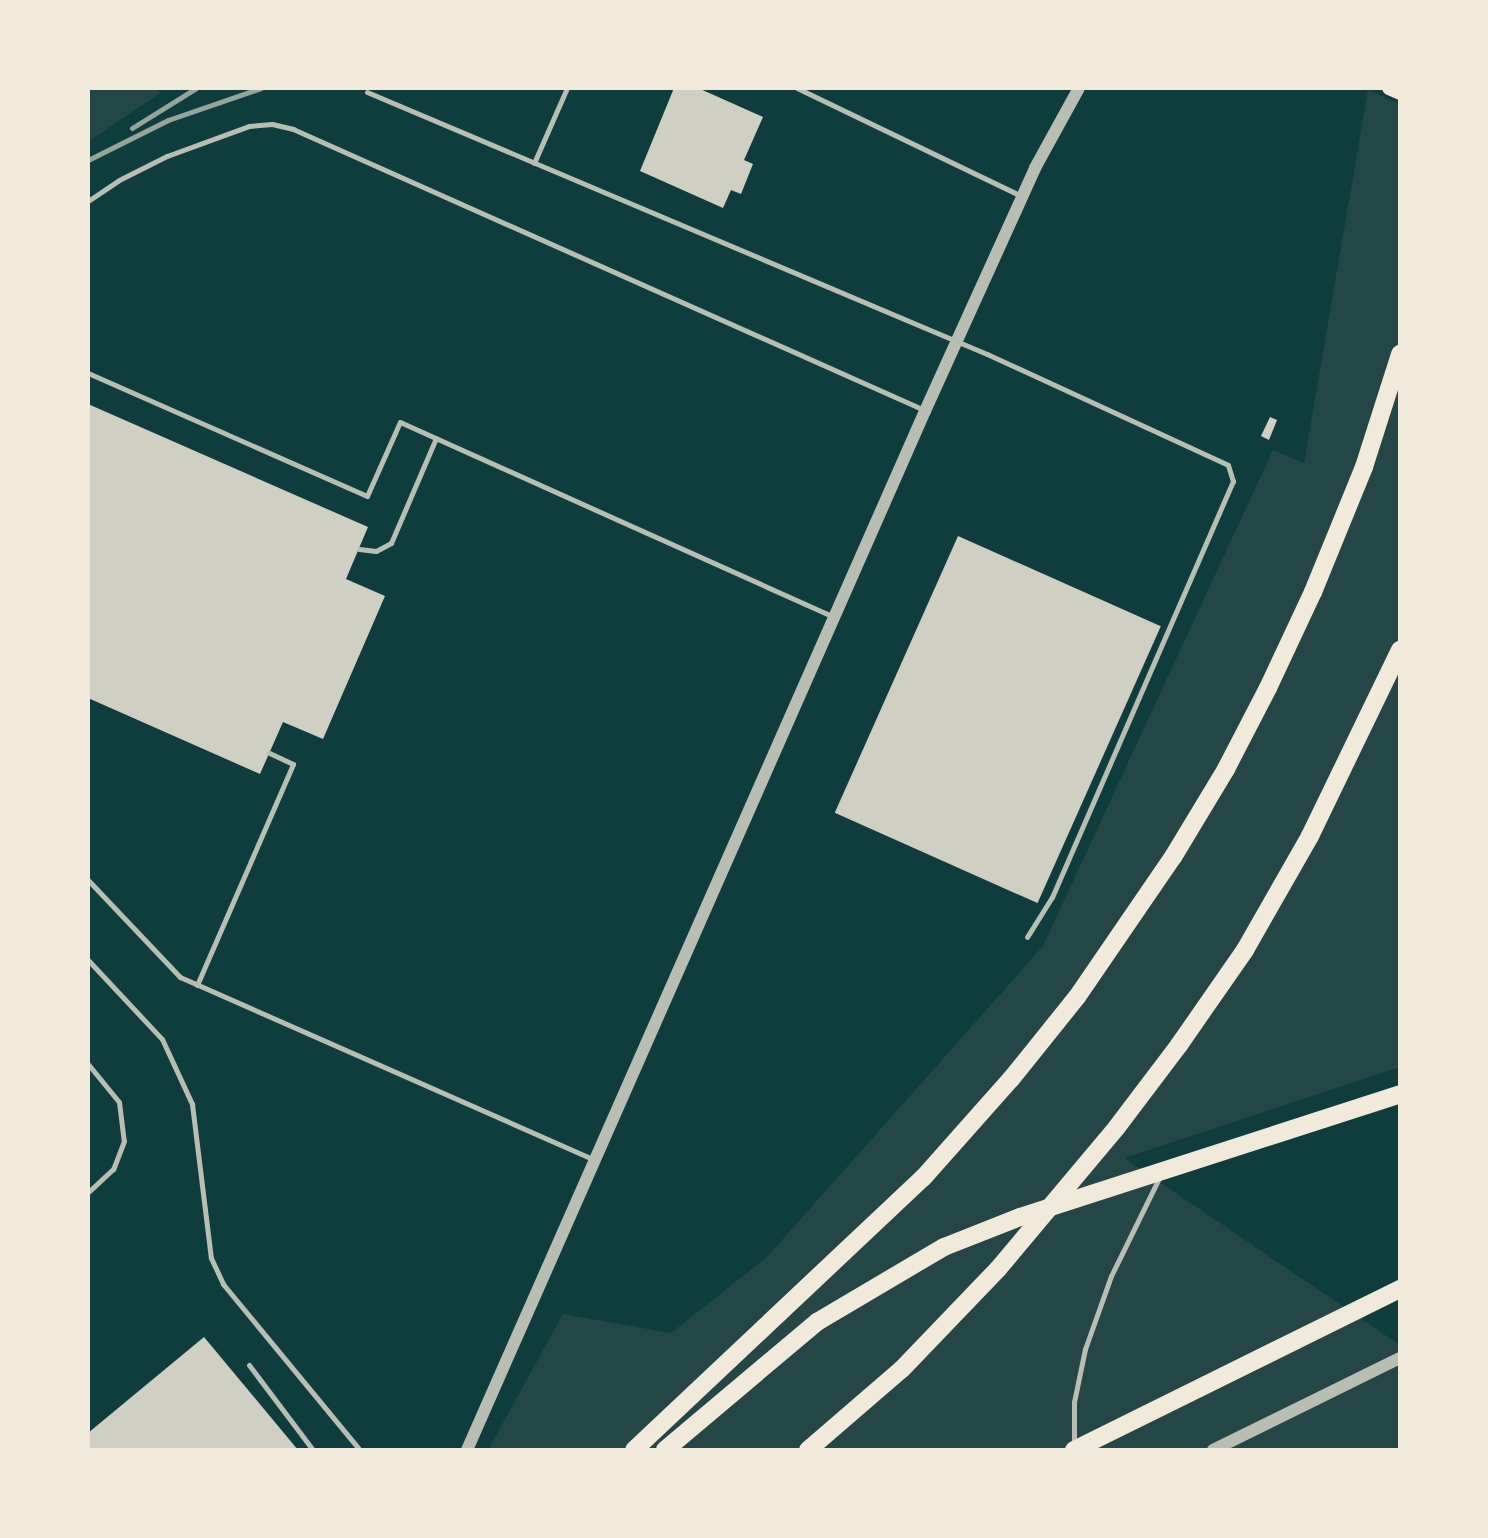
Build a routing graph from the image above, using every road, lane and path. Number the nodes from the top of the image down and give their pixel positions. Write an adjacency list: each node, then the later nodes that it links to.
1 (567, 88): 7 (lane)
2 (797, 88): 8 (lane)
3 (1079, 88): 8 (street)
4 (1389, 88): 6 (main road)
5 (367, 92): 7 (lane)
6 (1400, 93)
7 (534, 163): 10 (lane)
8 (1022, 196): 10 (street)
9 (88, 201): 13 (lane)
10 (956, 344): 13 (street); 20 (lane)
11 (1400, 354): 34 (highway)
12 (88, 373): 14 (lane)
13 (925, 411): 16 (street)
14 (436, 438): 15 (lane); 16 (lane)
15 (359, 549)
16 (836, 618): 25 (street)
17 (1400, 650): 36 (highway)
18 (269, 753): 22 (lane)
19 (88, 880): 22 (lane)
20 (1027, 937)
21 (88, 960): 32 (lane)
22 (197, 985): 25 (lane)
23 (88, 1064): 27 (lane)
24 (1400, 1094): 26 (highway)
25 (595, 1160): 33 (street)
26 (1163, 1169): 35 (highway); 37 (lane)
27 (88, 1192)
28 (1400, 1289): 37 (highway)
29 (1400, 1358): 38 (street)
30 (249, 1365): 31 (lane)
31 (313, 1450)
32 (360, 1450)
33 (467, 1450)
34 (634, 1450)
35 (665, 1450)
36 (808, 1450)
37 (1074, 1450)
38 (1213, 1450)

